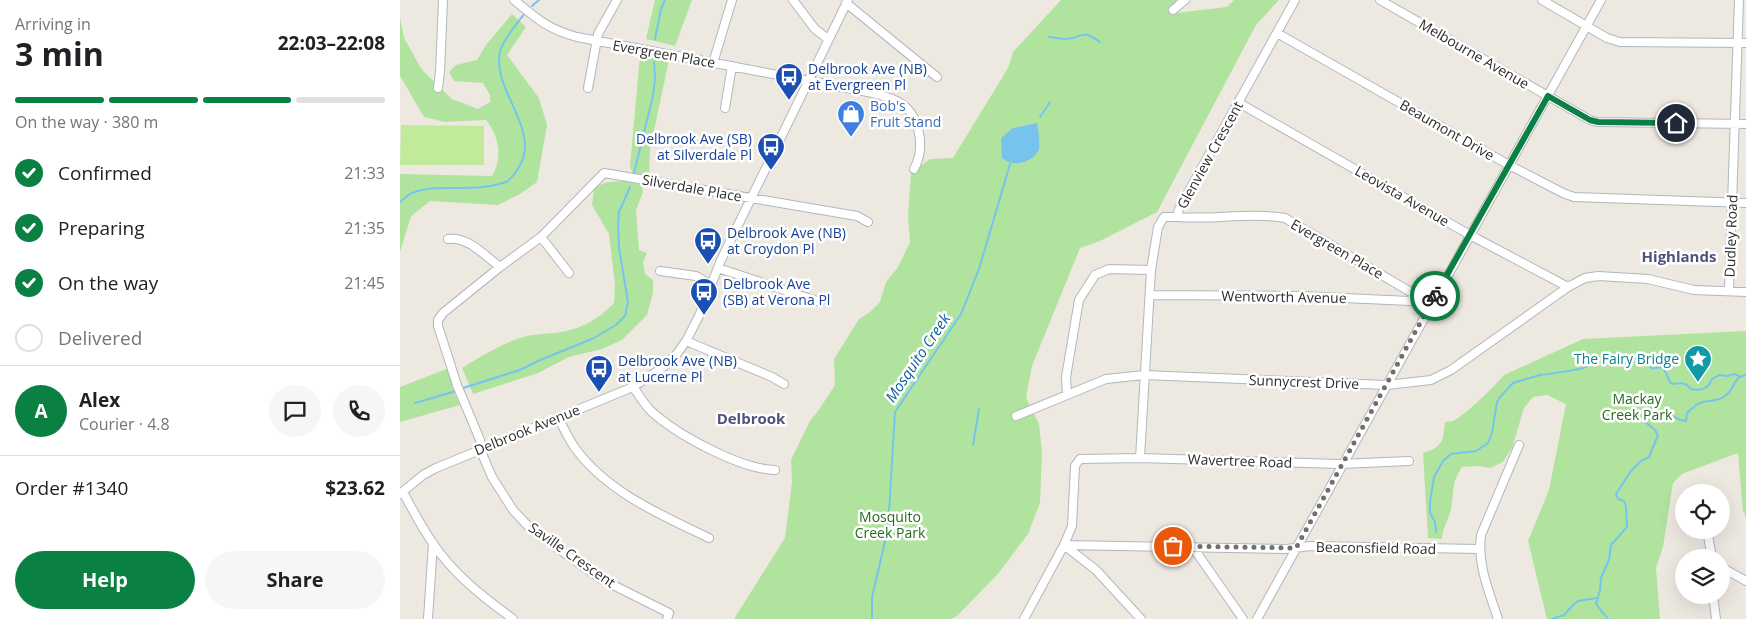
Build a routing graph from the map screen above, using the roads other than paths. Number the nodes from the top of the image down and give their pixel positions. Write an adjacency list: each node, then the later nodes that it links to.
1 (443, 0): 23 (street)
2 (514, 0): 17 (street, Evergreen Place)
3 (617, 0): 17 (street, Evergreen Place)
4 (732, 0): 19 (street)
5 (793, 0): 16 (street)
6 (1184, 0): 13 (street)
7 (1296, 0): 15 (street, Glenview Crescent)
8 (1380, 0): 25 (street, Melbourne Avenue)
9 (1542, 0): 14 (street)
10 (1601, 0): 14 (street)
11 (1739, 0): 18 (street, Dudley Road)
12 (847, 2): 16 (street, Delbrook Avenue); 21 (street)
13 (1173, 10)
14 (1586, 26): 18 (street); 25 (street)
15 (1277, 33): 26 (street, Glenview Crescent); 30 (street, Beaumont Drive)
16 (828, 39): 22 (street, Delbrook Avenue)
17 (596, 42): 19 (street, Evergreen Place); 24 (street, Evergreen Place)
18 (1742, 43): 28 (street, Dudley Road)
19 (713, 63): 20 (street, Evergreen Place)
20 (732, 66): 22 (street, Evergreen Place); 27 (street, Evergreen Place)
21 (937, 77)
22 (808, 80): 31 (street, Evergreen Place); 32 (street, Delbrook Avenue)
23 (438, 88)
24 (588, 88)
25 (1548, 96): 28 (street, Melbourne Avenue); 30 (street)
26 (1239, 103): 35 (street, Glenview Crescent); 37 (street, Leovista Avenue)
27 (725, 108)
28 (1736, 123): 29 (street, Melbourne Avenue); 33 (street, Dudley Road)
29 (1746, 124)
30 (1509, 165): 33 (street, Beaumont Drive); 37 (street)
31 (914, 169)
32 (751, 198): 36 (street, Silverdale Place); 38 (street, Silverdale Place); 41 (street, Delbrook Avenue)
33 (1732, 203): 34 (street, Beaumont Drive); 47 (street, Dudley Road)
34 (1746, 203)
35 (1177, 217): 42 (street, Glenview Crescent); 50 (street, Evergreen Place)
36 (868, 222)
37 (1470, 235): 46 (street, Leovista Avenue); 52 (street)
38 (541, 237): 40 (street, Silverdale Place); 44 (street)
39 (448, 239): 40 (street)
40 (500, 267): 62 (street, Silverdale Place)
41 (718, 268): 45 (street, Delbrook Avenue); 51 (street)
42 (1151, 270): 49 (street, Glenview Crescent); 58 (street)
43 (660, 271): 45 (street)
44 (569, 273)
45 (711, 285): 53 (street, Delbrook Avenue)
46 (1568, 287): 47 (street, Sunnycrest Drive); 56 (street, Sunnycrest Drive)
47 (1729, 291): 48 (street, Sunnycrest Drive)
48 (1746, 292)
49 (1151, 295): 50 (street, Wentworth Avenue); 54 (street, Glenview Crescent)
50 (1415, 295): 52 (street, Evergreen Place)
51 (820, 302)
52 (1431, 304): 56 (street)
53 (686, 341): 55 (street); 57 (street, Delbrook Avenue)
54 (1144, 375): 56 (street, Sunnycrest Drive); 58 (street, Sunnycrest Drive); 63 (street, Glenview Crescent)
55 (784, 384)
56 (1387, 385): 65 (street)
57 (633, 387): 60 (street, Delbrook Avenue); 66 (street)
58 (1067, 394): 59 (street, Sunnycrest Drive)
59 (1016, 416)
60 (558, 417): 62 (street, Delbrook Avenue); 68 (street)
61 (1519, 445): 73 (street)
62 (482, 448): 67 (street, Delbrook Avenue); 77 (street, Saville Crescent)
63 (1140, 458): 65 (street, Wavertree Road); 70 (street, Wavertree Road)
64 (1409, 461): 65 (street, Wavertree Road)
65 (1341, 464): 72 (street)
66 (775, 470)
67 (401, 493): 69 (street)
68 (709, 538)
69 (433, 543): 78 (street); 79 (street)
70 (1064, 545): 71 (street, Beaconsfield Road); 80 (street); 81 (street)
71 (1192, 546): 72 (street, Beaconsfield Road); 82 (street)
72 (1296, 548): 73 (street, Beaconsfield Road); 83 (street)
73 (1479, 549): 84 (street)
74 (1730, 572): 75 (street)
75 (1746, 581)
76 (1715, 604): 85 (street)
77 (668, 616)
78 (428, 619)
79 (513, 619)
80 (1025, 619)
81 (1141, 619)
82 (1243, 619)
83 (1257, 619)
84 (1498, 619)
85 (1716, 619)

